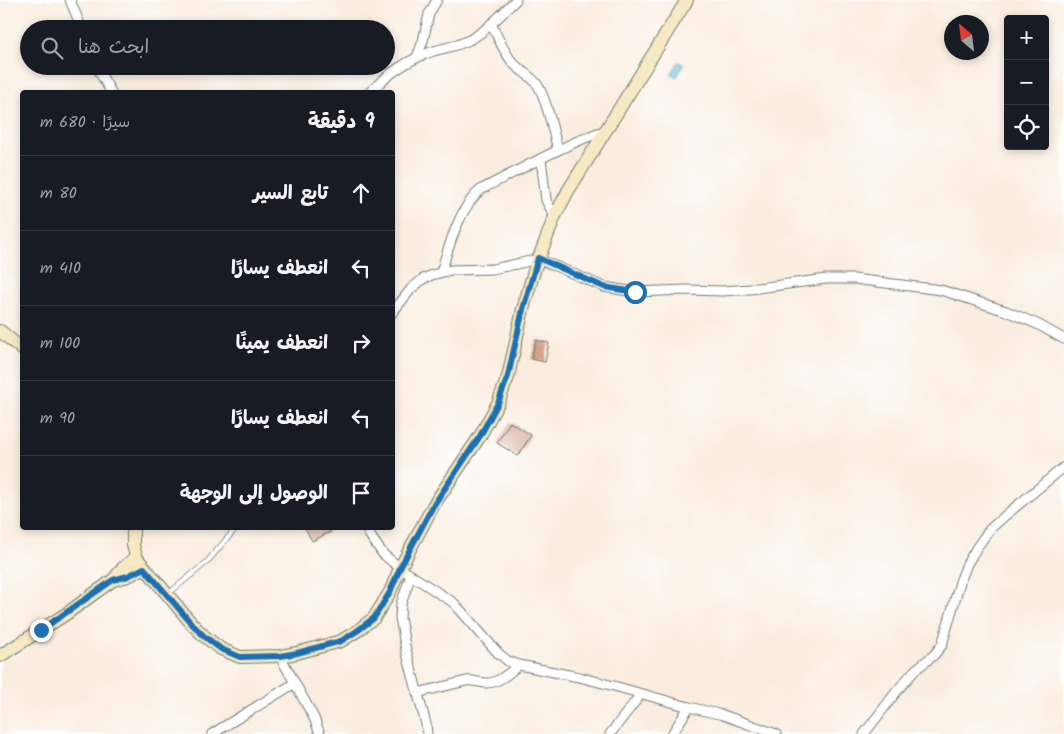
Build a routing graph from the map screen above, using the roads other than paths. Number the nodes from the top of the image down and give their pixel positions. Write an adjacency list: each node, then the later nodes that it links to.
1 (70, 0): 5 (street)
2 (437, 0): 7 (street)
3 (516, 0): 6 (street)
4 (687, 0): 13 (main road)
5 (78, 20)
6 (491, 24): 7 (street); 14 (street)
7 (417, 57): 8 (street)
8 (395, 72)
9 (101, 75): 11 (street)
10 (390, 75): 12 (street)
11 (110, 90)
12 (372, 90)
13 (606, 130): 14 (street); 16 (main road)
14 (558, 150): 15 (street)
15 (541, 159): 16 (street); 18 (street)
16 (555, 216): 17 (main road)
17 (538, 258): 18 (street); 21 (street); 29 (main road)
18 (441, 272): 19 (street)
19 (395, 308)
20 (0, 331): 22 (main road)
21 (1064, 339)
22 (20, 347)
23 (1064, 467): 45 (street)
24 (133, 530): 27 (main road)
25 (234, 530): 31 (lane)
26 (367, 530): 29 (street)
27 (136, 557): 28 (main road); 30 (main road)
28 (144, 568): 30 (main road); 31 (main road)
29 (406, 572): 33 (main road); 34 (street); 36 (street)
30 (113, 580): 32 (main road)
31 (168, 594): 33 (main road)
32 (0, 656)
33 (280, 656): 35 (street)
34 (519, 665): 36 (street); 37 (street)
35 (295, 683): 39 (street); 40 (street)
36 (418, 693): 41 (street)
37 (641, 694): 38 (street); 42 (street)
38 (689, 707): 43 (street); 44 (street)
39 (212, 734)
40 (320, 734)
41 (427, 734)
42 (610, 734)
43 (672, 734)
44 (776, 734)
45 (864, 734)

